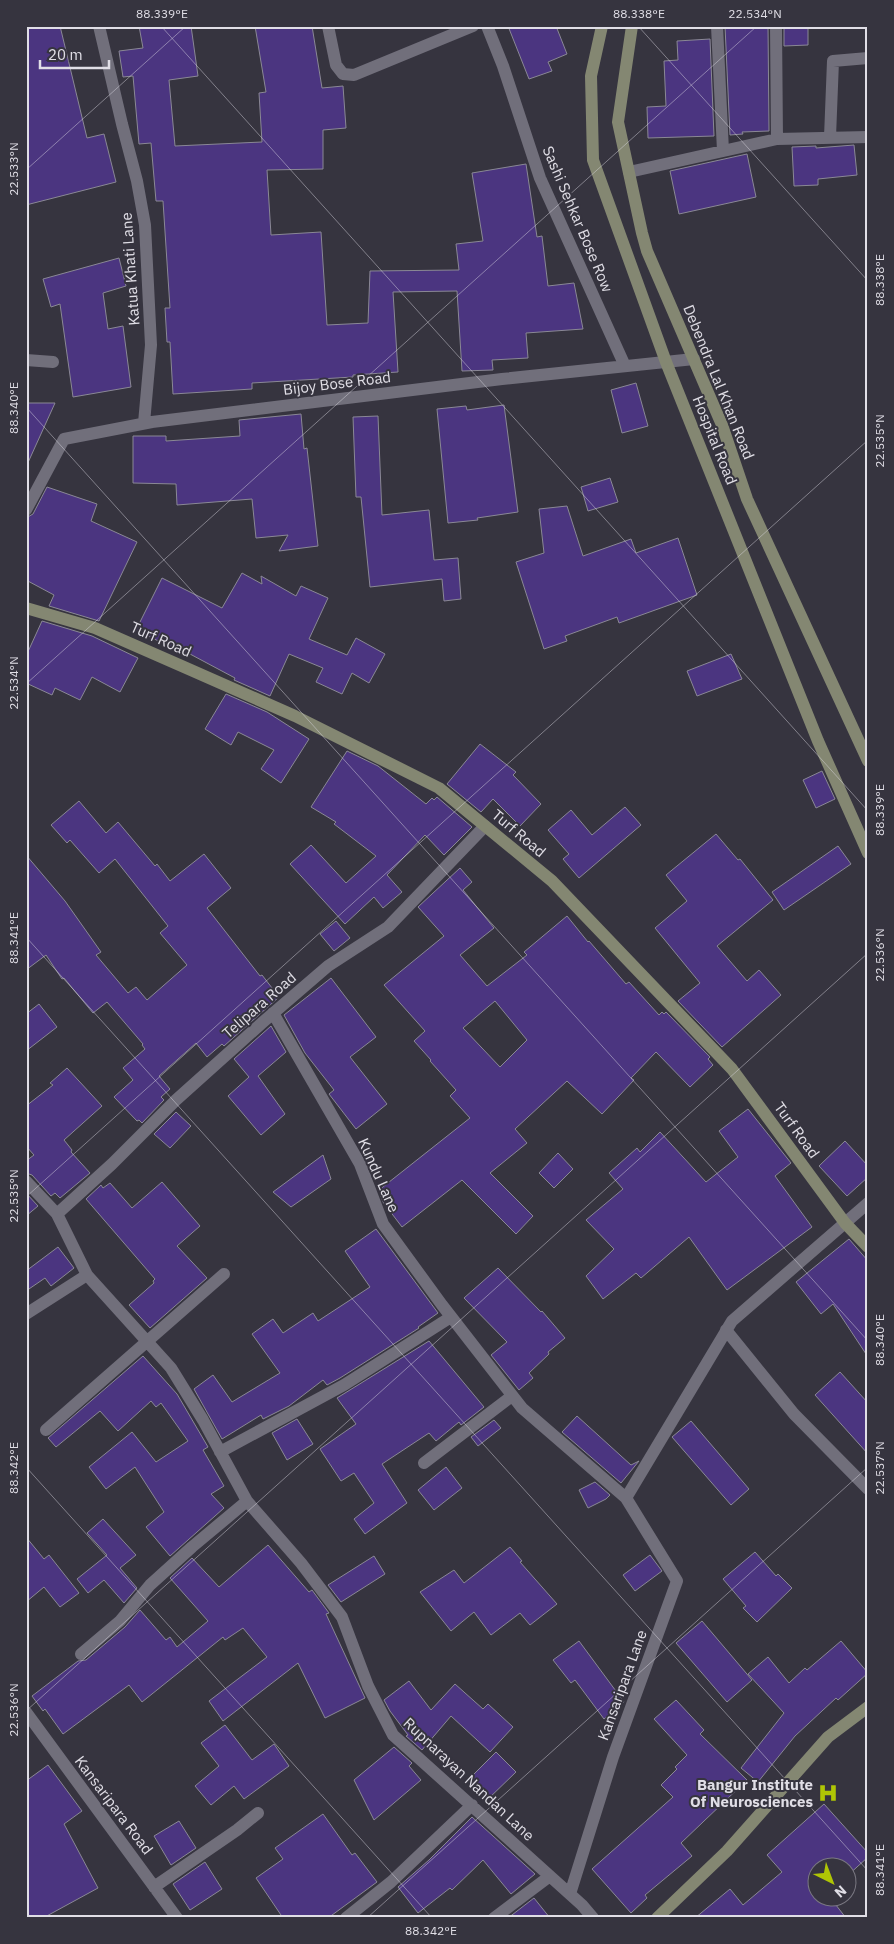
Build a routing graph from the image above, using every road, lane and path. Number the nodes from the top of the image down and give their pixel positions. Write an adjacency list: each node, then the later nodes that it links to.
1 (99, 26): 20 (street, Katua Khati Lane)
2 (328, 26): 3 (street)
3 (473, 26)
4 (488, 26): 19 (street, Sashi Sehkar Bose Row)
5 (602, 26): 18 (main road, Hospital Road)
6 (632, 26): 14 (main road, Debendra Lal Khan Road)
7 (717, 26): 13 (street)
8 (776, 26): 12 (street)
9 (868, 58): 11 (street)
10 (868, 136): 11 (street)
11 (830, 137): 12 (street)
12 (777, 139): 13 (street)
13 (723, 151): 14 (street)
14 (629, 172): 15 (main road, Debendra Lal Khan Road)
15 (694, 359): 18 (street, Bijoy Bose Road); 23 (main road, Debendra Lal Khan Road)
16 (26, 360): 17 (street)
17 (52, 362)
18 (666, 362): 19 (street, Bijoy Bose Road); 25 (main road, Hospital Road)
19 (625, 366): 20 (street, Bijoy Bose Road)
20 (144, 423): 21 (street, Bijoy Bose Road)
21 (26, 510)
22 (26, 608): 24 (main road, Turf Road)
23 (868, 761)
24 (486, 826): 26 (street, Telipara Road); 30 (main road, Turf Road)
25 (868, 853)
26 (273, 1014): 29 (street, Telipara Road); 35 (street, Kundu Lane)
27 (26, 1181): 29 (street, Rupnarayan Nandan Lane)
28 (868, 1203): 30 (street)
29 (57, 1214): 33 (street, Rupnarayan Nandan Lane)
30 (845, 1223): 31 (main road, Turf Road); 36 (street)
31 (868, 1247)
32 (224, 1274): 37 (street)
33 (87, 1275): 34 (street); 37 (street, Rupnarayan Nandan Lane)
34 (26, 1314)
35 (451, 1317): 38 (street, Kundu Lane); 40 (street)
36 (726, 1330): 42 (street); 43 (street)
37 (148, 1342): 39 (street); 40 (street, Rupnarayan Nandan Lane)
38 (512, 1396): 41 (street); 43 (street, Kundu Lane)
39 (46, 1430)
40 (220, 1452): 44 (street, Rupnarayan Nandan Lane)
41 (424, 1463)
42 (868, 1489)
43 (626, 1498): 52 (street, Kansaripara Lane)
44 (247, 1501): 45 (street); 48 (street, Rupnarayan Nandan Lane)
45 (81, 1654)
46 (868, 1707): 57 (main road)
47 (26, 1712): 51 (street, Kansaripara Road)
48 (472, 1805): 50 (street, Rupnarayan Nandan Lane); 54 (street)
49 (258, 1813): 51 (street)
50 (550, 1876): 52 (street, Rupnarayan Nandan Lane); 55 (street)
51 (154, 1886): 53 (street, Kansaripara Road)
52 (570, 1894): 56 (street, Rupnarayan Nandan Lane)
53 (177, 1918)
54 (346, 1918)
55 (494, 1918)
56 (593, 1918)
57 (657, 1918)

